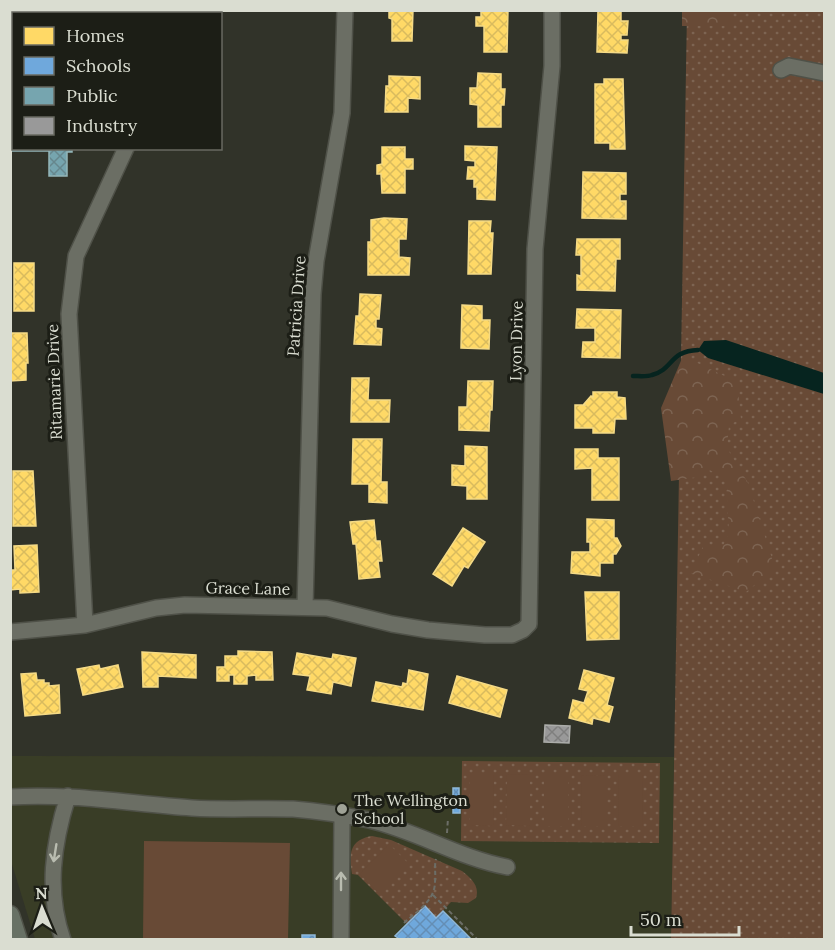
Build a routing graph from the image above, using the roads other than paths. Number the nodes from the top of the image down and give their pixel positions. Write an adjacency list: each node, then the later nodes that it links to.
1 (345, 10): 6 (street, Patricia Drive)
2 (552, 10): 9 (street, Lyon Drive)
3 (781, 70): 4 (street)
4 (825, 73)
5 (125, 150): 7 (street, Ritamarie Drive)
6 (305, 607): 7 (street, Grace Lane); 9 (street, Grace Lane)
7 (86, 625): 8 (street, Grace Lane)
8 (10, 632)
9 (485, 635)
10 (68, 796): 11 (street); 12 (street); 16 (street, one-way to 16)
11 (10, 797)
12 (342, 815): 13 (street); 17 (street, one-way to 12)
13 (507, 867)
14 (10, 915): 15 (main road)
15 (18, 939)
16 (63, 939)
17 (341, 939)

